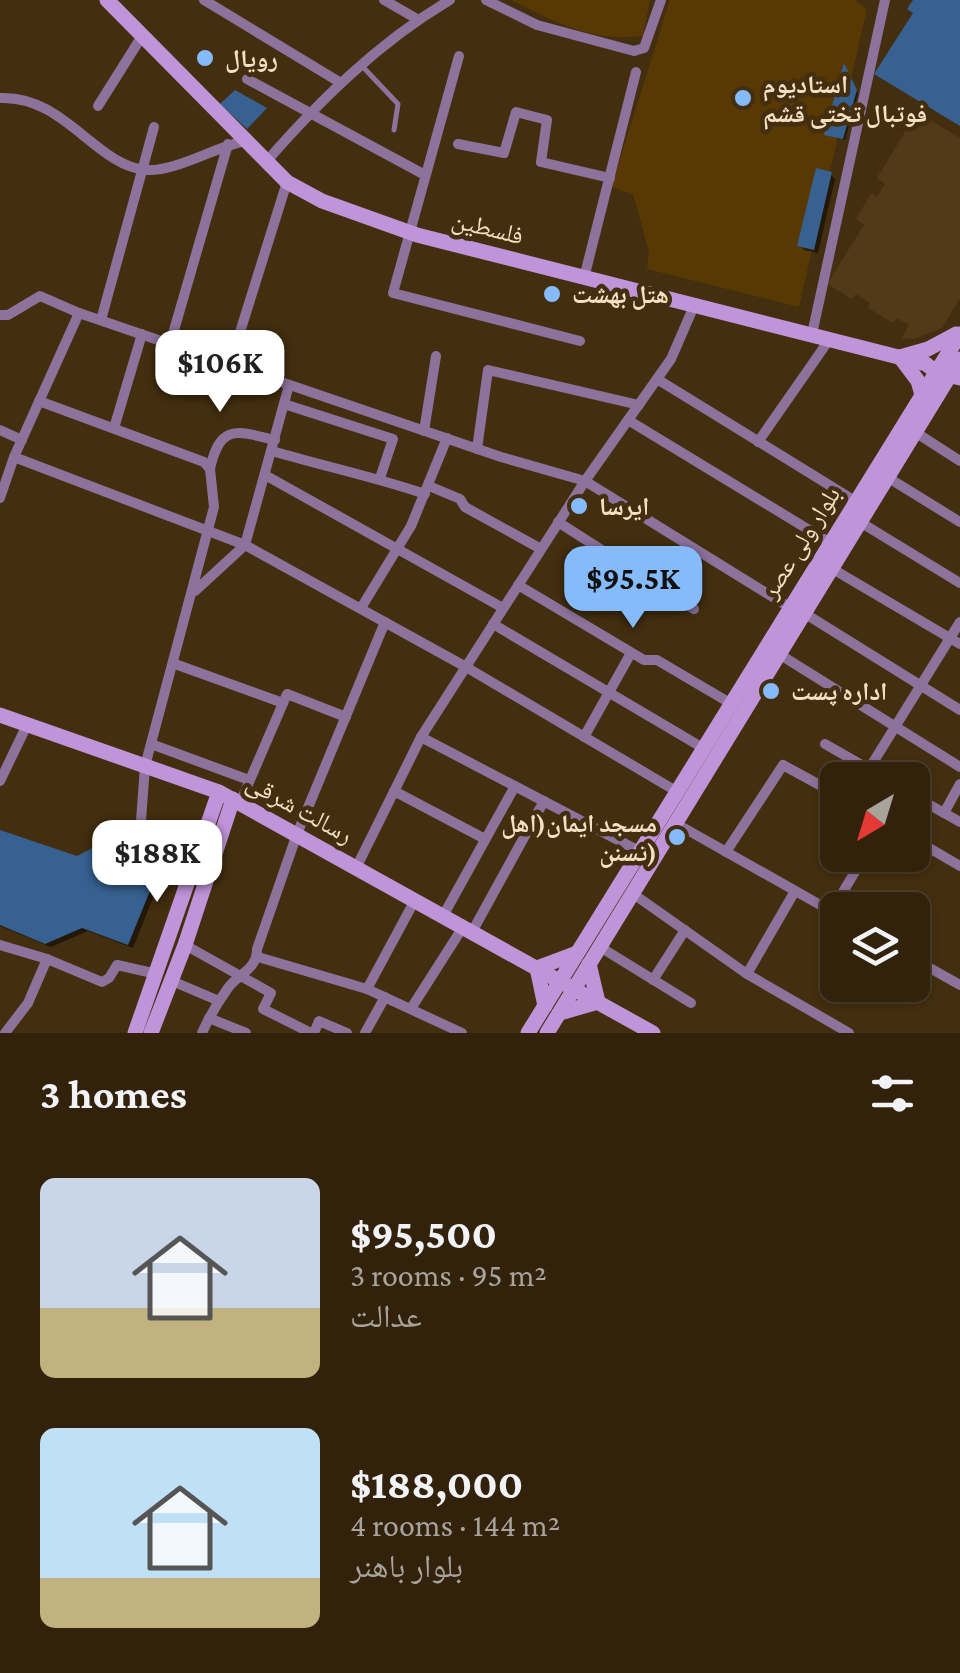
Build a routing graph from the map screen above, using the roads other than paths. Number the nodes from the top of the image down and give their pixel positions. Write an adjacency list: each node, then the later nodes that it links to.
1 (107, 0): 9 (main road, فلسطین)
2 (204, 0): 14 (street)
3 (384, 0): 8 (street)
4 (450, 0): 8 (street)
5 (486, 0): 6 (street)
6 (661, 0)
7 (885, 0): 35 (street)
8 (418, 19): 11 (street)
9 (142, 36): 16 (street); 20 (main road, فلسطین)
10 (459, 56): 24 (street)
11 (362, 66): 14 (street); 19 (lane)
12 (636, 72): 25 (street)
13 (246, 79): 17 (street)
14 (341, 83): 17 (street)
15 (0, 98): 23 (street)
16 (98, 106)
17 (309, 112): 22 (street); 24 (street)
18 (154, 127): 23 (street)
19 (394, 130)
20 (236, 142): 22 (main road, فلسطین); 23 (street); 38 (street)
21 (458, 144): 25 (street)
22 (266, 162): 26 (main road, فلسطین)
23 (142, 170): 32 (street)
24 (425, 176): 27 (street)
25 (610, 178): 28 (street)
26 (287, 182): 27 (main road, فلسطین); 41 (street)
27 (408, 232): 28 (main road, فلسطین); 37 (street)
28 (584, 278): 29 (main road, فلسطین)
29 (694, 306): 35 (main road, فلسطین); 43 (street)
30 (78, 313): 31 (street); 32 (street); 46 (street)
31 (0, 315)
32 (101, 320): 34 (street)
33 (960, 333): 40 (main road); 42 (main road, بلوار ولی عصر)
34 (142, 334): 38 (street); 50 (street)
35 (812, 334): 36 (main road, فلسطین)
36 (829, 340): 40 (main road, فلسطین); 56 (street)
37 (580, 341)
38 (170, 344): 41 (street)
39 (436, 356): 52 (street)
40 (900, 357): 42 (main road, فلسطین); 45 (main road)
41 (230, 364): 44 (street)
42 (949, 368): 45 (main road, بلوار ولی عصر); 53 (main road, بلوار ولی عصر)
43 (657, 379): 48 (street); 56 (street)
44 (289, 384): 47 (street); 52 (street)
45 (922, 395): 68 (main road, بلوار ولی عصر)
46 (39, 401): 50 (street); 55 (street)
47 (284, 404): 57 (street); 64 (street)
48 (639, 405): 49 (street); 58 (street)
49 (628, 420): 65 (street); 73 (street)
50 (114, 428): 61 (street)
51 (0, 430): 55 (street)
52 (424, 430): 54 (street)
53 (915, 432): 60 (street); 63 (main road, بلوار ولی عصر)
54 (447, 438): 58 (street); 66 (street)
55 (22, 440): 59 (street)
56 (758, 442): 68 (street)
57 (274, 446): 61 (street); 62 (street); 64 (street)
58 (477, 448): 65 (street)
59 (14, 457): 67 (street); 72 (street)
60 (960, 460)
61 (210, 469): 72 (street)
62 (265, 476): 74 (street); 76 (street)
63 (888, 477): 70 (main road, بلوار ولی عصر); 71 (street)
64 (380, 478): 66 (street)
65 (585, 481): 69 (street); 84 (street)
66 (427, 490): 75 (street); 76 (street)
67 (0, 498)
68 (855, 501): 73 (main road, بلوار ولی عصر)
69 (558, 522): 75 (street); 83 (street)
70 (860, 522): 77 (main road, بلوار ولی عصر); 78 (street)
71 (960, 522)
72 (209, 532): 74 (street); 80 (street)
73 (829, 542): 84 (main road, بلوار ولی عصر)
74 (244, 545): 80 (street); 81 (street)
75 (541, 548): 79 (street)
76 (398, 550): 81 (street); 82 (street)
77 (831, 568): 84 (main road, بلوار ولی عصر); 88 (street)
78 (960, 583)
79 (518, 586): 82 (street); 89 (street)
80 (194, 592): 91 (street)
81 (361, 608): 85 (street)
82 (503, 608): 87 (street)
83 (694, 609)
84 (796, 610): 90 (main road, بلوار ولی عصر); 93 (street); 96 (main road, بلوار ولی عصر)
85 (385, 622): 92 (street); 99 (street)
86 (960, 622): 88 (street)
87 (493, 624): 92 (street); 94 (street)
88 (955, 641): 93 (street)
89 (631, 653): 94 (street); 96 (street)
90 (779, 654): 101 (street); 123 (main road, بلوار ولی عصر)
91 (174, 664): 95 (street); 104 (street)
92 (466, 667): 102 (street); 103 (street)
93 (920, 686): 97 (street); 101 (street)
94 (608, 692): 103 (street); 106 (street)
95 (283, 703): 99 (street); 111 (street)
96 (730, 703): 106 (main road, بلوار ولی عصر)
97 (960, 710)
98 (0, 715): 100 (main road, رسالت شرقی)
99 (346, 718): 125 (street)
100 (27, 725): 109 (main road, رسالت شرقی); 112 (street)
101 (895, 727): 108 (street); 110 (street)
102 (421, 736): 115 (street); 116 (street)
103 (584, 736): 117 (street)
104 (151, 744): 109 (street); 111 (street)
105 (825, 744): 107 (street)
106 (702, 748): 117 (main road, بلوار ولی عصر)
107 (857, 762)
108 (873, 762)
109 (145, 766): 118 (main road, رسالت شرقی); 124 (street)
110 (960, 768)
111 (249, 780): 118 (street)
112 (0, 781)
113 (960, 784): 121 (street)
114 (820, 785): 129 (street)
115 (514, 786): 119 (street); 126 (street)
116 (394, 791): 126 (street); 131 (street)
117 (676, 791): 128 (main road, بلوار ولی عصر)
118 (230, 798): 125 (main road, رسالت شرقی); 140 (main road); 149 (main road)
119 (544, 802): 128 (street); 137 (street)
120 (930, 805): 121 (street)
121 (944, 813): 122 (street)
122 (960, 822)
123 (675, 823): 129 (street); 133 (main road, بلوار ولی عصر)
124 (140, 834)
125 (297, 834): 131 (main road, رسالت شرقی); 142 (street)
126 (485, 839): 136 (street)
127 (930, 848): 130 (street)
128 (639, 851): 143 (main road, بلوار ولی عصر)
129 (726, 852): 132 (street)
130 (960, 866)
131 (356, 868): 134 (main road, رسالت شرقی)
132 (795, 891): 135 (street); 147 (street)
133 (632, 893): 138 (street); 141 (main road, بلوار ولی عصر)
134 (415, 900): 136 (main road, رسالت شرقی); 153 (street)
135 (820, 906)
136 (443, 916): 137 (main road, رسالت شرقی)
137 (467, 929): 145 (main road, رسالت شرقی); 158 (street)
138 (684, 930): 147 (street); 150 (street)
139 (0, 945): 144 (street)
140 (185, 946): 148 (street); 149 (main road)
141 (600, 947): 143 (main road, بلوار ولی عصر); 150 (street)
142 (258, 957): 148 (street); 153 (street)
143 (583, 959): 145 (main road); 151 (main road, بلوار ولی عصر); 156 (main road)
144 (48, 960): 149 (street); 163 (street)
145 (536, 968): 151 (main road, رسالت شرقی); 159 (main road)
146 (930, 968): 152 (street)
147 (747, 974): 173 (street)
148 (243, 977): 155 (street); 161 (street)
149 (164, 978): 155 (street); 162 (main road)
150 (653, 980): 157 (street)
151 (567, 985): 156 (main road, رسالت شرقی); 159 (main road, بلوار ولی عصر)
152 (960, 985)
153 (367, 989): 154 (street)
154 (385, 997): 158 (street); 168 (street)
155 (220, 1001): 160 (street)
156 (598, 1002): 159 (main road); 172 (main road, رسالت شرقی)
157 (691, 1002)
158 (412, 1008): 169 (street)
159 (552, 1010): 170 (main road, بلوار ولی عصر); 171 (main road, بلوار ولی عصر)
160 (208, 1018): 164 (street); 165 (street)
161 (287, 1028): 166 (street)
162 (145, 1030)
163 (3, 1031)
164 (202, 1033)
165 (246, 1033)
166 (312, 1033): 167 (street)
167 (348, 1033)
168 (364, 1033)
169 (462, 1033)
170 (528, 1033)
171 (547, 1033)
172 (653, 1033)
173 (849, 1033)

